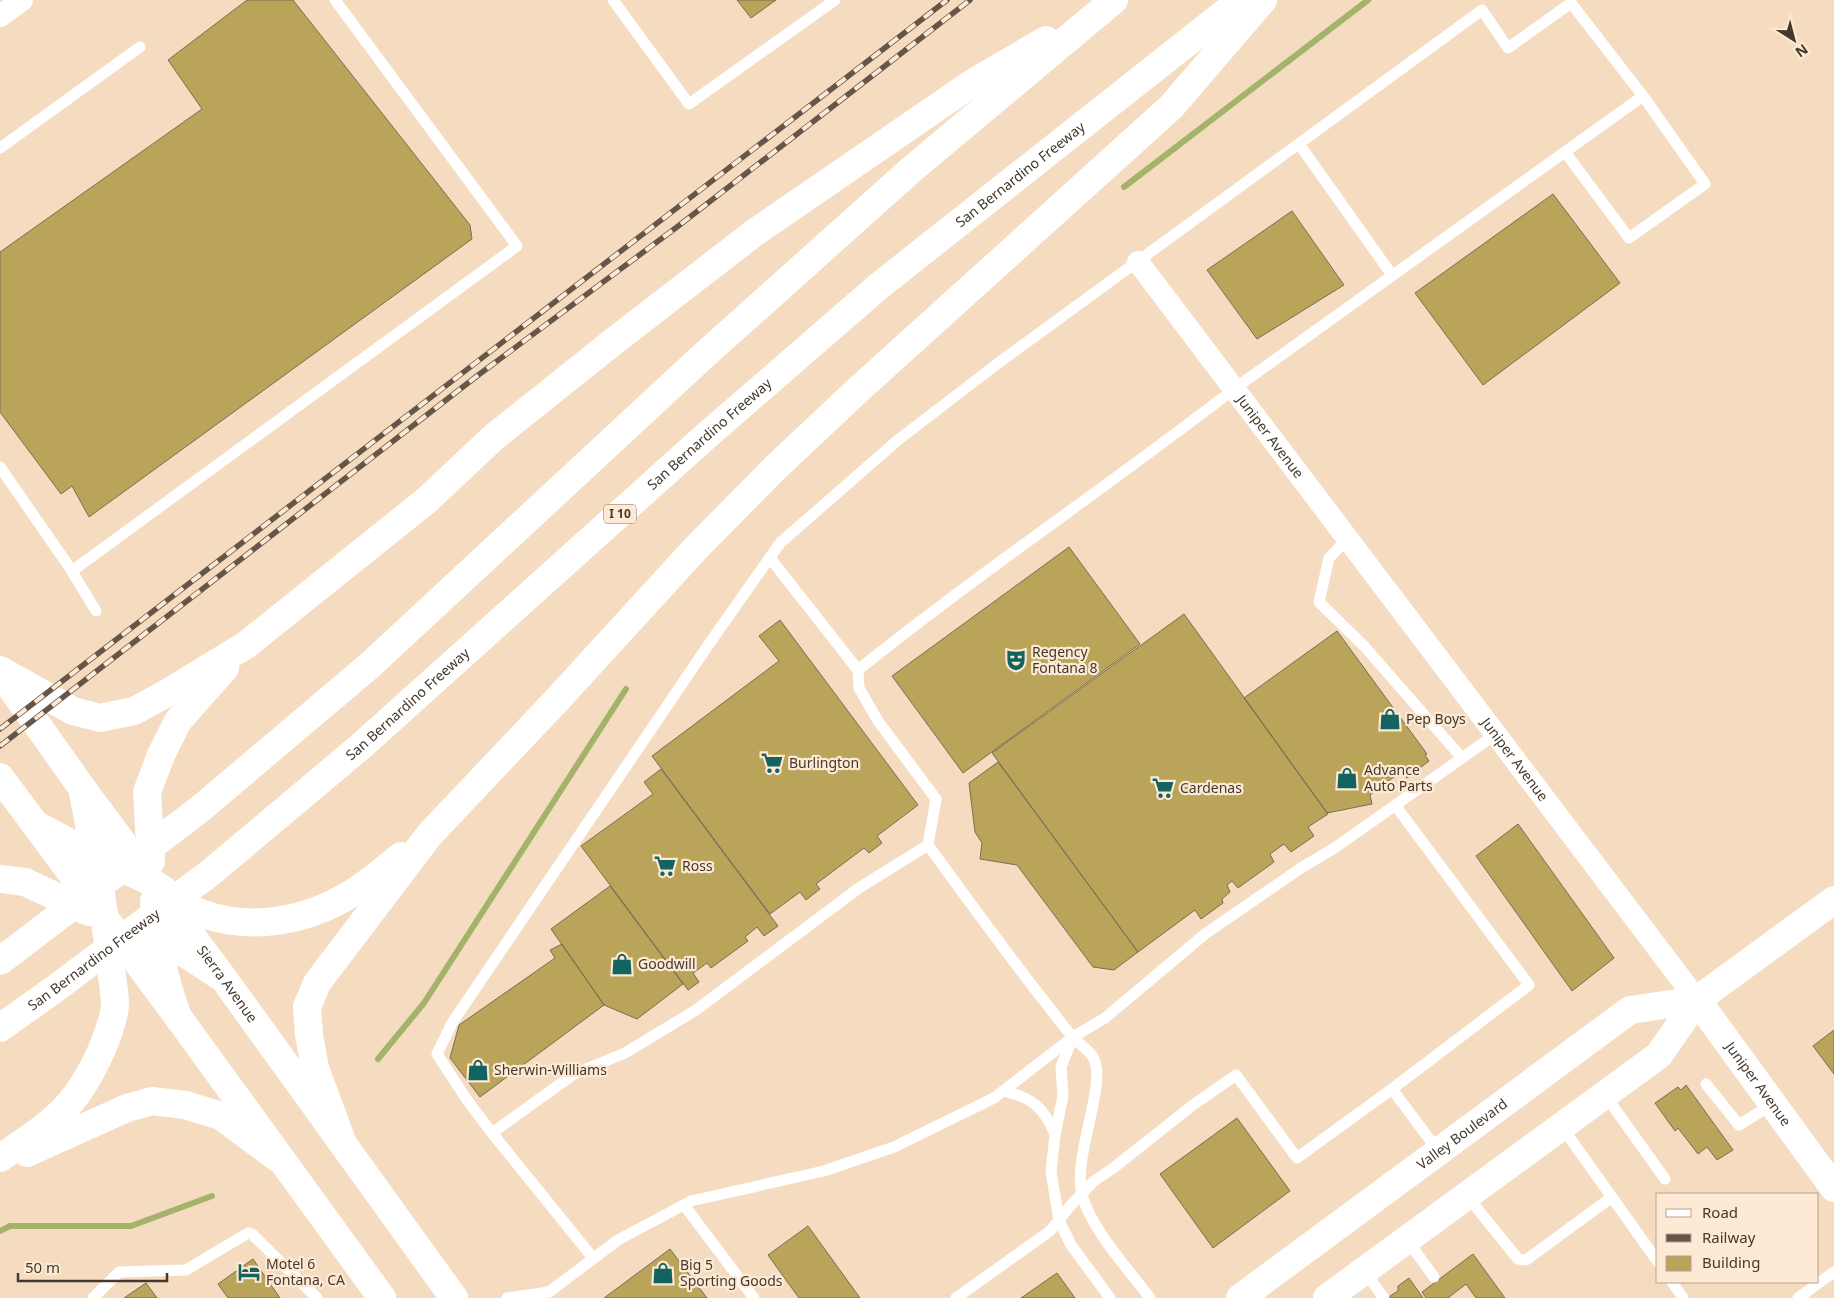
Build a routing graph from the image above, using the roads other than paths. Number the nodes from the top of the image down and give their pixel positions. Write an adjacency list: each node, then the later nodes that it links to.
1 (22, 0): 8 (street)
2 (334, 0): 20 (lane)
3 (613, 0): 4 (lane)
4 (835, 0)
5 (1114, 0): 22 (main road); 39 (main road)
6 (1241, 0): 43 (main road, San Bernardino Freeway / I 10)
7 (1263, 0): 31 (main road)
8 (0, 16)
9 (140, 47): 12 (lane)
10 (1643, 96): 11 (lane); 13 (lane); 13 (lane)
11 (1299, 144): 14 (lane); 15 (lane)
12 (0, 148)
13 (1565, 152): 15 (lane)
14 (1138, 262): 16 (street, Juniper Avenue); 19 (lane)
15 (1392, 275): 16 (lane)
16 (1234, 389): 18 (street, Juniper Avenue); 23 (lane)
17 (0, 467): 20 (lane)
18 (1347, 539): 25 (street, Juniper Avenue); 26 (lane)
19 (770, 558): 23 (lane); 51 (lane)
20 (72, 572): 21 (lane)
21 (96, 610)
22 (246, 645): 24 (main road); 35 (main road)
23 (858, 670): 32 (lane)
24 (0, 671): 28 (main road, Sierra Avenue)
25 (1496, 734): 26 (lane); 41 (street, Juniper Avenue)
26 (1462, 758): 29 (lane)
27 (0, 777): 30 (main road)
28 (82, 788): 33 (main road); 35 (main road, Sierra Avenue)
29 (1395, 805): 44 (lane); 46 (lane)
30 (35, 824): 33 (main road); 37 (main road)
31 (430, 834): 35 (main road); 53 (main road)
32 (928, 845): 44 (lane); 51 (lane)
33 (96, 856): 35 (main road); 37 (main road)
34 (0, 879): 37 (main road)
35 (153, 883): 38 (main road); 40 (main road, Sierra Avenue)
36 (1834, 900): 41 (main road, Valley Boulevard)
37 (105, 919): 38 (main road); 42 (main road); 55 (main road)
38 (156, 938): 40 (main road); 42 (main road)
39 (0, 961)
40 (224, 979): 53 (main road, Sierra Avenue)
41 (1696, 1000): 48 (main road, Valley Boulevard); 49 (main road, Juniper Avenue); 54 (main road, Valley Boulevard)
42 (178, 1017): 56 (main road)
43 (0, 1028)
44 (1073, 1038): 47 (lane); 52 (lane); 60 (lane)
45 (1706, 1084): 49 (lane)
46 (1392, 1089): 54 (lane); 60 (lane)
47 (1004, 1090): 52 (lane); 63 (lane)
48 (1605, 1095): 50 (main road, Valley Boulevard); 58 (lane)
49 (1773, 1104): 59 (main road, Juniper Avenue)
50 (1562, 1126): 61 (main road, Valley Boulevard); 62 (lane)
51 (492, 1132): 66 (lane)
52 (1055, 1135): 64 (lane)
53 (343, 1144): 79 (main road, Sierra Avenue)
54 (1439, 1152): 85 (main road, Valley Boulevard)
55 (0, 1158)
56 (279, 1159): 57 (main road); 78 (main road)
57 (0, 1164)
58 (1665, 1179)
59 (1834, 1188)
60 (1082, 1194): 64 (lane); 84 (lane)
61 (1467, 1196): 62 (lane); 65 (main road, Valley Boulevard)
62 (1612, 1197): 67 (lane)
63 (684, 1205): 66 (lane); 81 (lane)
64 (1059, 1220): 82 (lane); 83 (lane)
65 (1407, 1240): 68 (main road, Valley Boulevard); 70 (lane)
66 (593, 1258): 74 (lane)
67 (1656, 1259)
68 (1364, 1271): 75 (main road, Valley Boulevard); 86 (lane)
69 (1834, 1272): 73 (lane)
70 (1434, 1278)
71 (1673, 1283): 87 (lane)
72 (1819, 1283): 88 (lane)
73 (1819, 1283)
74 (548, 1295): 80 (lane)
75 (1330, 1297)
76 (93, 1298): 77 (lane)
77 (317, 1298)
78 (382, 1298)
79 (454, 1298)
80 (507, 1298)
81 (754, 1298)
82 (956, 1298)
83 (1110, 1298)
84 (1150, 1298)
85 (1240, 1298)
86 (1384, 1298)
87 (1684, 1298)
88 (1798, 1298)

